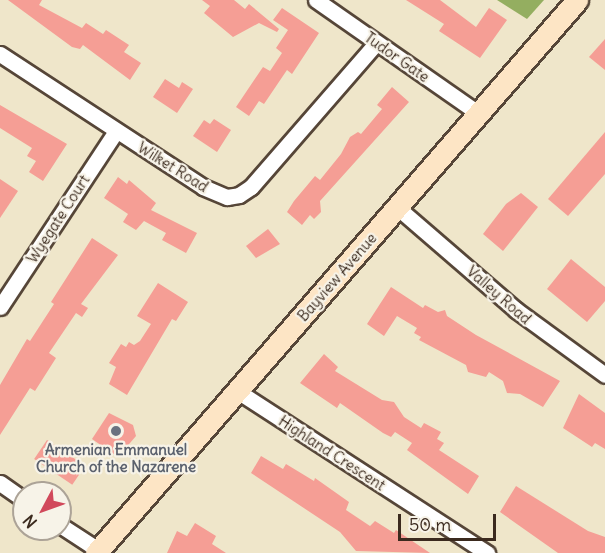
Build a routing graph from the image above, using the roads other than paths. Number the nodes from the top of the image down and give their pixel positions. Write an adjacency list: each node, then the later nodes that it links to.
1 (316, 0): 3 (street, Tudor Gate)
2 (577, 0): 5 (main road, Bayview Avenue)
3 (376, 43): 5 (street, Tudor Gate); 6 (street, Wilket Road)
4 (0, 54): 6 (street, Wilket Road)
5 (478, 114): 7 (main road, Bayview Avenue)
6 (116, 131): 8 (street, Wyegate Court)
7 (398, 208): 9 (street, Valley Road); 10 (main road, Bayview Avenue)
8 (0, 307)
9 (605, 375)
10 (238, 392): 12 (street, Highland Crescent); 13 (main road, Bayview Avenue)
11 (72, 533): 13 (street)
12 (465, 539): 14 (street); 15 (street, Highland Crescent)
13 (99, 552)
14 (456, 553)
15 (487, 553)

